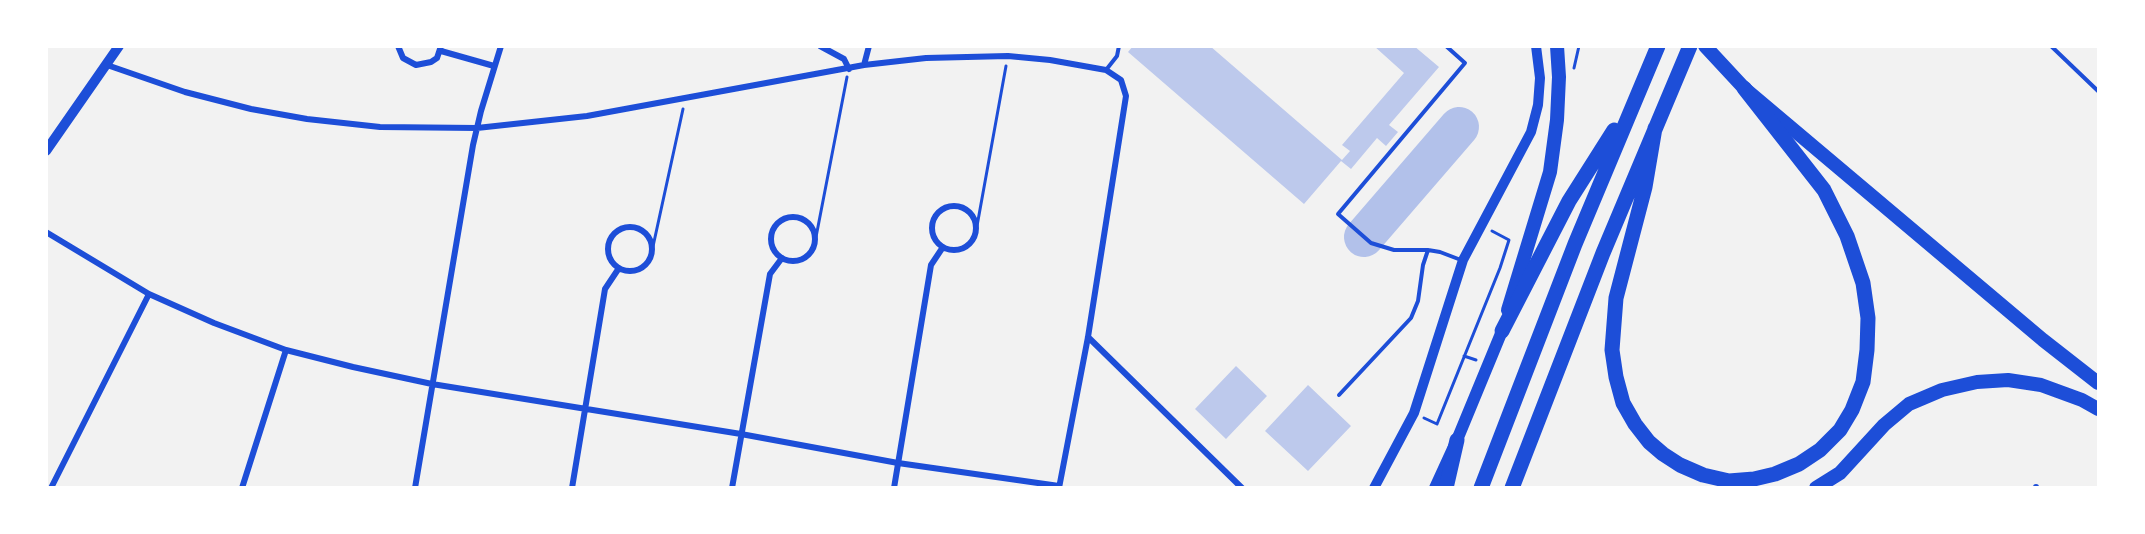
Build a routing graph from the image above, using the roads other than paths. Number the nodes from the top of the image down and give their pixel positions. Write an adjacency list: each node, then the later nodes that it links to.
1 (119, 46): 15 (street)
2 (398, 46): 14 (street)
3 (501, 46): 17 (street)
4 (820, 46): 18 (street)
5 (869, 46): 16 (street)
6 (1119, 46): 19 (lane)
7 (1446, 46): 28 (lane)
8 (1536, 46): 30 (street)
9 (1557, 46): 33 (main road)
10 (1658, 46): 22 (highway)
11 (1690, 46): 24 (highway)
12 (1705, 46): 20 (main road)
13 (2051, 46): 21 (lane)
14 (441, 49): 17 (street)
15 (107, 65): 23 (street); 25 (street)
16 (864, 65): 18 (street); 19 (street)
17 (494, 66): 23 (street)
18 (849, 69): 23 (street)
19 (1106, 70): 34 (street)
20 (1744, 88): 24 (highway); 36 (main road)
21 (2098, 91)
22 (1636, 95): 33 (highway); 56 (highway)
23 (477, 128): 37 (street)
24 (1655, 128): 41 (highway)
25 (46, 151)
26 (46, 232): 32 (street)
27 (943, 247): 27 (street); 44 (street)
28 (1428, 250): 30 (lane); 38 (lane)
29 (782, 258): 29 (street); 42 (street)
30 (1462, 260): 53 (street)
31 (619, 268): 31 (street); 39 (street)
32 (149, 294): 35 (street); 46 (street)
33 (1502, 331): 43 (main road)
34 (1088, 337): 45 (street); 52 (street)
35 (286, 350): 37 (street); 47 (street)
36 (2098, 383)
37 (432, 384): 39 (street); 48 (street)
38 (1339, 395)
39 (585, 408): 42 (street); 49 (street)
40 (2098, 409): 59 (main road)
41 (1534, 429): 57 (highway); 58 (highway)
42 (741, 434): 44 (street); 50 (street)
43 (1457, 440): 54 (main road); 55 (highway)
44 (898, 463): 45 (street); 51 (street)
45 (1059, 487)
46 (51, 488)
47 (242, 488)
48 (415, 488)
49 (572, 488)
50 (732, 488)
51 (894, 488)
52 (1242, 488)
53 (1374, 488)
54 (1435, 488)
55 (1446, 488)
56 (1481, 488)
57 (1512, 488)
58 (1523, 488)
59 (1816, 488)

